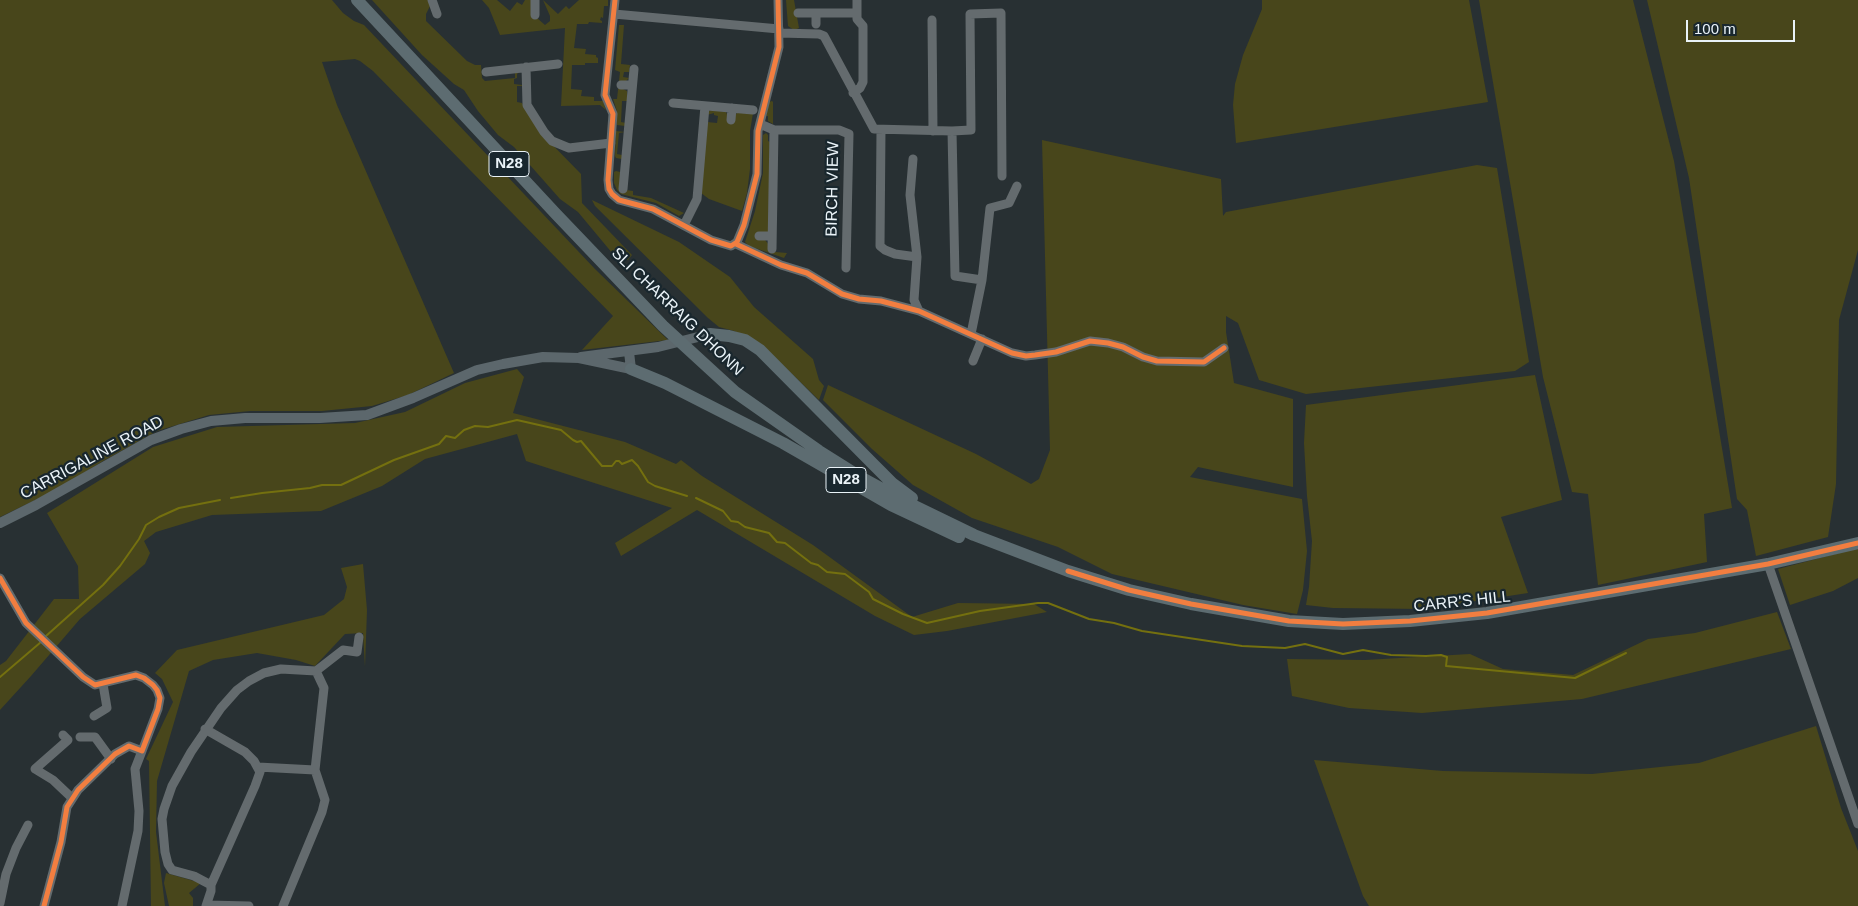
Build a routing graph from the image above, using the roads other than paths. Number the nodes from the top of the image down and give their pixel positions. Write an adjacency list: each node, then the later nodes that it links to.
1 (357, 0): 60 (highway, SLI CHARRAIG DHONN / N28)
2 (432, 0): 10 (street)
3 (535, 0): 12 (street)
4 (615, 0): 11 (street)
5 (778, 0): 15 (street)
6 (857, 0): 9 (street)
7 (798, 13): 8 (street)
8 (816, 13): 9 (street); 14 (street)
9 (857, 13): 22 (street)
10 (437, 14)
11 (614, 14): 15 (street); 33 (street)
12 (535, 15)
13 (932, 20): 31 (street)
14 (816, 24)
15 (779, 31): 22 (street); 26 (street)
16 (558, 64): 17 (street)
17 (526, 67): 19 (street); 33 (street)
18 (634, 69): 21 (street)
19 (486, 72)
20 (621, 85): 21 (street)
21 (632, 86): 36 (street)
22 (853, 93): 30 (street)
23 (673, 103): 24 (street)
24 (705, 106): 25 (street); 40 (street)
25 (732, 108): 26 (street); 27 (street)
26 (757, 111): 28 (street)
27 (731, 120)
28 (760, 124): 29 (street, BIRCH VIEW); 43 (street)
29 (774, 130): 42 (street); 46 (street, BIRCH VIEW)
30 (881, 130): 31 (street); 45 (street)
31 (933, 131): 32 (street)
32 (952, 131): 37 (street); 47 (street)
33 (611, 142): 35 (street)
34 (913, 159): 45 (street)
35 (608, 164): 36 (street); 40 (street)
36 (625, 165): 39 (street)
37 (1002, 176)
38 (1016, 186): 47 (street)
39 (623, 189)
40 (684, 225): 43 (street)
41 (759, 236): 42 (street)
42 (772, 236): 44 (street)
43 (736, 244): 48 (street)
44 (772, 249)
45 (917, 257): 48 (street)
46 (857, 260)
47 (982, 280): 50 (street)
48 (919, 311): 50 (street)
49 (710, 334): 53 (main road, CARRIGALINE ROAD); 60 (highway, N28)
50 (971, 334): 51 (street)
51 (982, 339): 52 (street); 55 (street)
52 (1224, 348)
53 (628, 352): 54 (main road, CARRIGALINE ROAD); 56 (main road)
54 (579, 358): 56 (main road, CARRIGALINE ROAD); 57 (main road, CARRIGALINE ROAD)
55 (973, 361)
56 (631, 369): 60 (highway, N28)
57 (0, 523)
58 (1858, 543): 59 (highway, CARR'S HILL / N28)
59 (1768, 564): 60 (highway, CARR'S HILL / N28); 74 (street)
60 (1068, 571)
61 (0, 578): 64 (street)
62 (358, 637): 63 (street)
63 (316, 671): 66 (street); 72 (street)
64 (104, 684): 65 (street); 69 (street)
65 (94, 716)
66 (205, 729): 71 (street); 76 (street)
67 (80, 737): 70 (street)
68 (68, 740): 73 (street)
69 (142, 750): 70 (street); 80 (street)
70 (111, 759): 73 (street)
71 (258, 767): 72 (street); 76 (street)
72 (315, 770): 82 (street)
73 (72, 798): 79 (street)
74 (1858, 824)
75 (28, 825): 77 (street)
76 (211, 885): 78 (street)
77 (0, 903)
78 (206, 905): 81 (street)
79 (44, 906)
80 (122, 906)
81 (249, 906)
82 (283, 906)

